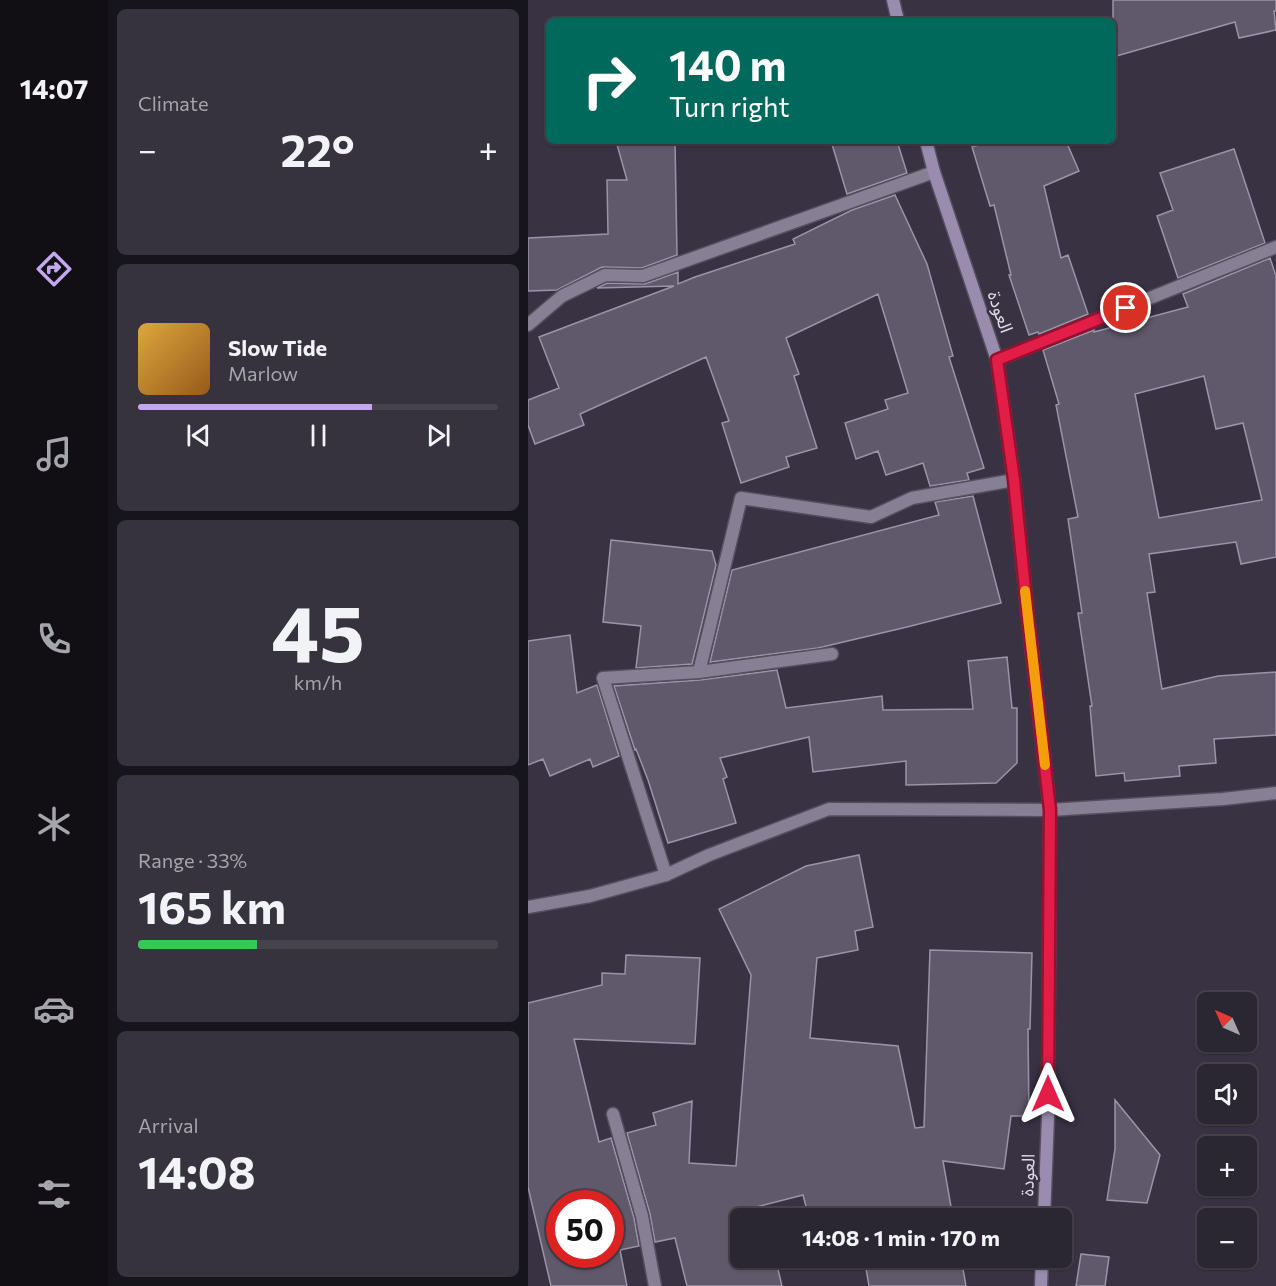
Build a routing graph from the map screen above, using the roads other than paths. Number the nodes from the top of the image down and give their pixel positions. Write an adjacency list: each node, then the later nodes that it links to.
1 (893, 0): 2 (main road)
2 (897, 18)
3 (928, 144): 4 (main road, العودة)
4 (934, 172): 6 (street); 7 (main road, العودة)
5 (1276, 247): 7 (street)
6 (528, 325)
7 (997, 360): 8 (main road, العودة)
8 (1014, 480): 10 (street); 12 (main road, العودة)
9 (832, 654): 10 (street)
10 (699, 672): 13 (street)
11 (1276, 793): 12 (street)
12 (1050, 810): 13 (street); 16 (main road, العودة)
13 (666, 876): 14 (street)
14 (528, 907)
15 (613, 1114): 18 (street)
16 (1044, 1208)
17 (1042, 1268): 19 (main road)
18 (655, 1286)
19 (1041, 1286)

